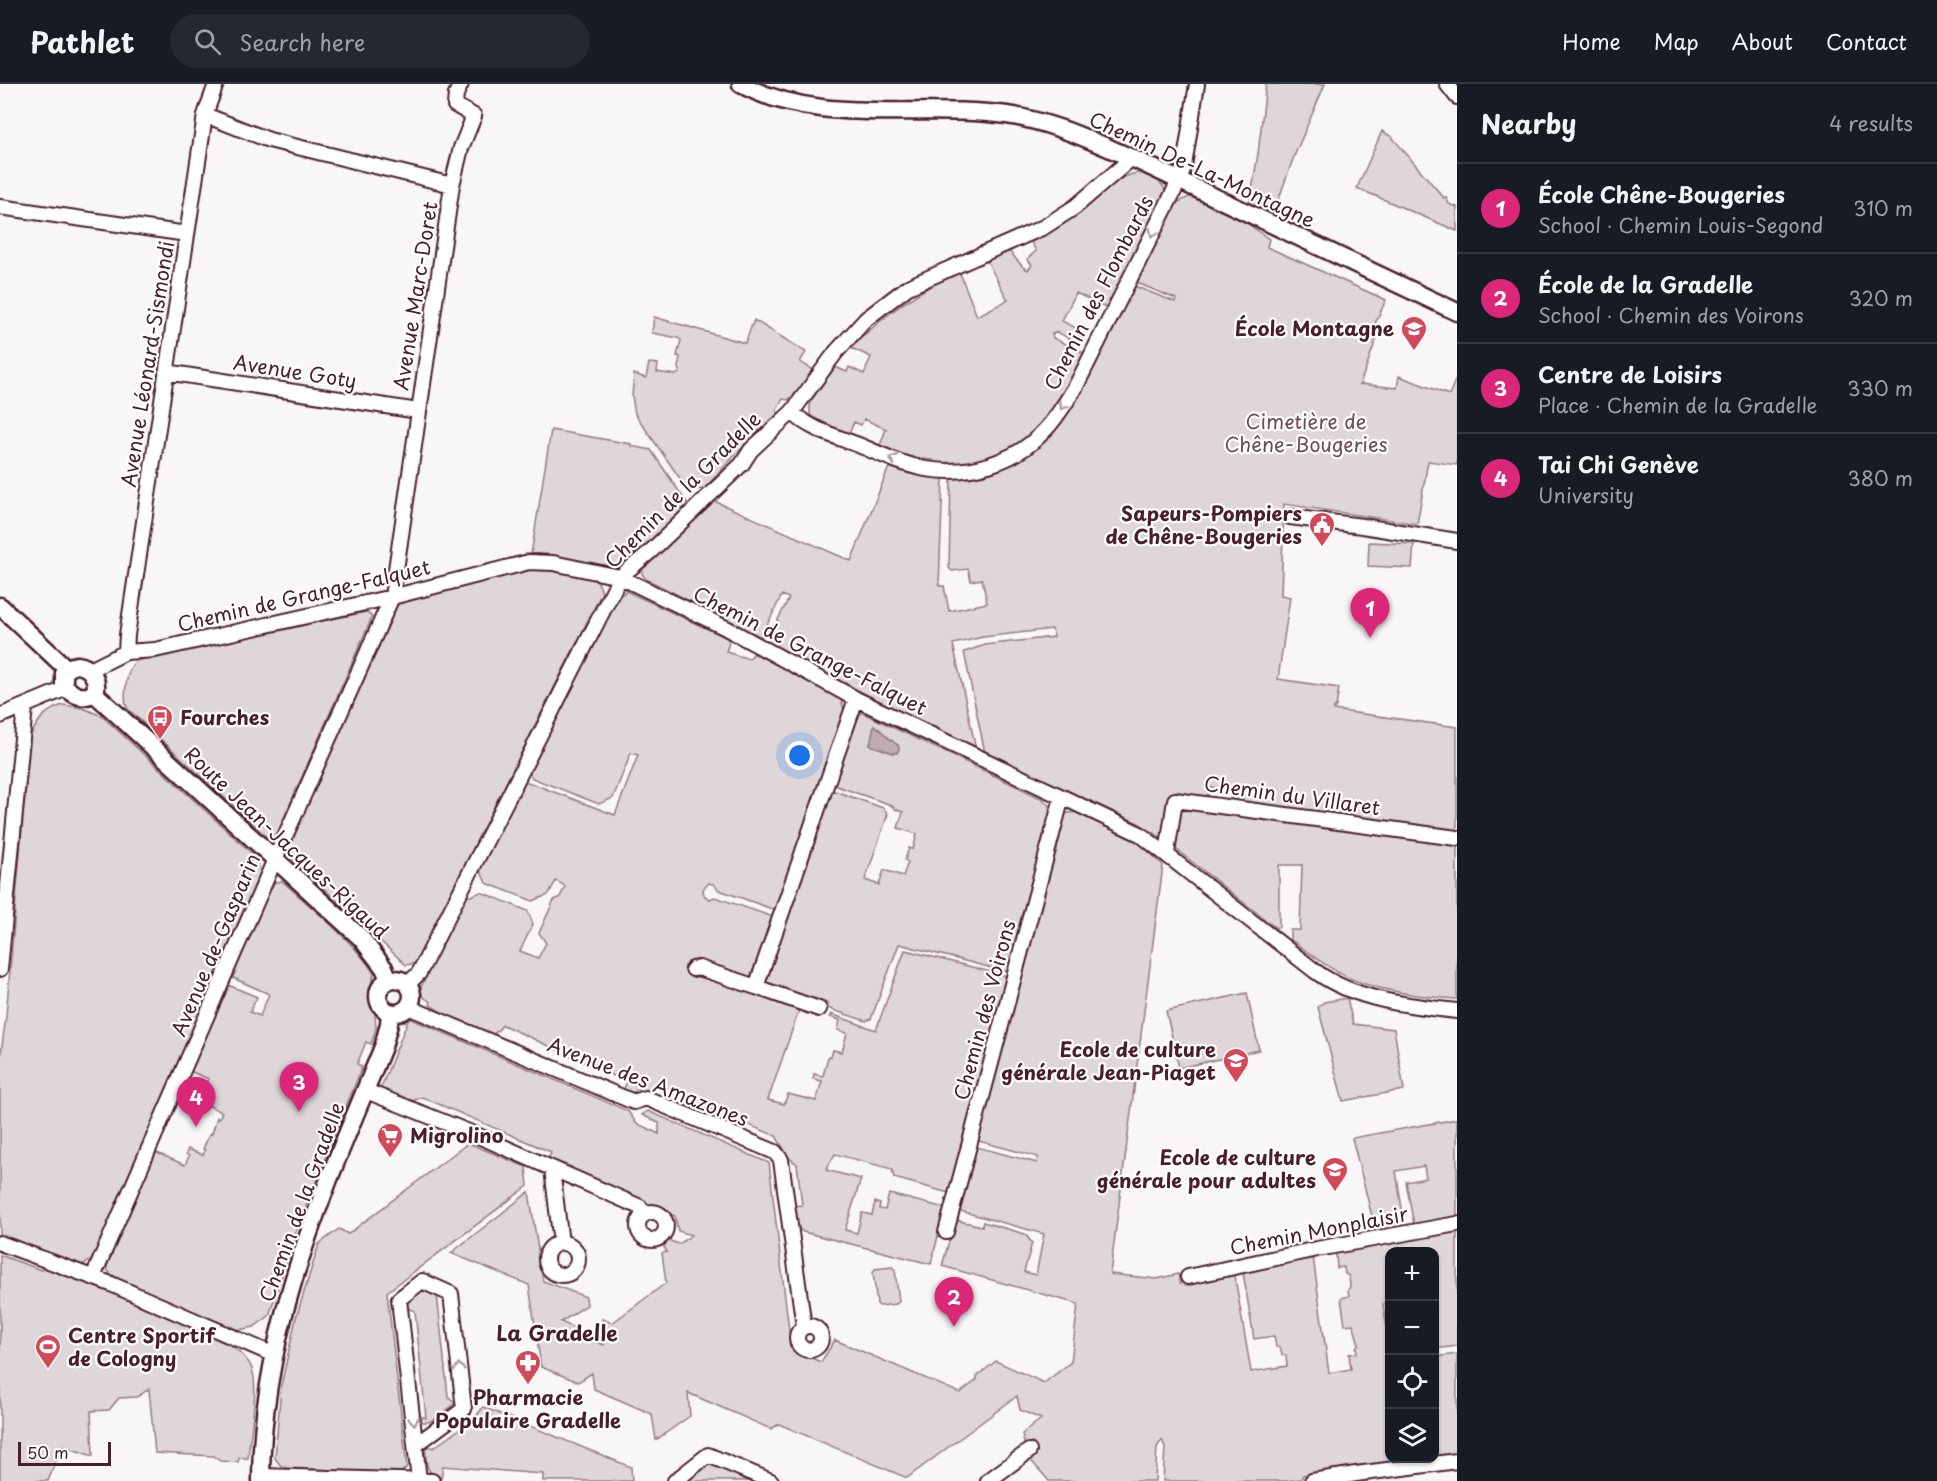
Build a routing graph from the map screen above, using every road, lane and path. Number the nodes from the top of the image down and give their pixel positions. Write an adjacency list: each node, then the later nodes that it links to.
1 (216, 84): 7 (street, Avenue Léonard-Sismondi)
2 (461, 84): 10 (street)
3 (741, 84): 8 (street, Chemin De-La-Montagne)
4 (1197, 84): 9 (street, Chemin des Flombards)
5 (1447, 84): 6 (street)
6 (1457, 97)
7 (205, 115): 10 (street, Avenue Marc-Doret); 12 (street, Avenue Léonard-Sismondi)
8 (1132, 158): 9 (street, Chemin De-La-Montagne); 16 (street, Chemin de la Gradelle)
9 (1179, 181): 13 (street, Chemin De-La-Montagne); 16 (street, Chemin des Flombards, one-way to 16)
10 (452, 185): 15 (street, Avenue Marc-Doret)
11 (0, 207): 12 (street)
12 (188, 234): 14 (street, Avenue Léonard-Sismondi)
13 (1457, 312)
14 (166, 372): 15 (street, Avenue Goty); 22 (street, Avenue Léonard-Sismondi)
15 (418, 411): 20 (street, Avenue Marc-Doret)
16 (792, 411): 19 (street, Chemin de la Gradelle)
17 (1290, 518): 18 (street)
18 (1457, 541)
19 (620, 577): 20 (street, Chemin de Grange-Falquet); 27 (street, Chemin de Grange-Falquet); 37 (street, Chemin de la Gradelle)
20 (392, 597): 22 (street, Chemin de Grange-Falquet); 33 (street, Avenue de-Gasparin)
21 (0, 606): 23 (street)
22 (126, 652): 24 (street, Chemin de Grange-Falquet)
23 (67, 669): 24 (street); 25 (street)
24 (90, 670): 26 (street)
25 (67, 688): 26 (street); 28 (street)
26 (94, 693): 33 (street, Route Jean-Jacques-Rigaud)
27 (856, 699): 30 (street, Chemin de Grange-Falquet); 38 (street)
28 (25, 707): 29 (street); 34 (street)
29 (0, 716)
30 (1062, 797): 32 (street, Chemin de Grange-Falquet); 47 (street, Chemin des Voirons)
31 (1457, 838): 32 (street, Chemin du Villaret)
32 (1167, 853): 41 (street, Chemin de Grange-Falquet)
33 (275, 859): 36 (street, Route Jean-Jacques-Rigaud); 50 (street, Avenue de-Gasparin)
34 (0, 969)
35 (693, 969): 38 (street)
36 (390, 979): 37 (street); 42 (street)
37 (408, 984): 39 (street)
38 (756, 987): 40 (street)
39 (408, 1007): 42 (street); 52 (street, Avenue des Amazones)
40 (819, 1009)
41 (1457, 1011)
42 (390, 1012): 43 (street, Chemin de la Gradelle)
43 (366, 1091): 44 (street); 53 (street, Chemin de la Gradelle)
44 (552, 1169): 45 (street); 49 (street)
45 (644, 1215)
46 (1457, 1224): 51 (street, Chemin Monplaisir)
47 (946, 1232)
48 (0, 1243): 50 (street)
49 (561, 1243)
50 (93, 1277): 53 (street)
51 (1188, 1277)
52 (804, 1327)
53 (274, 1354): 57 (street, Chemin de la Gradelle)
54 (417, 1444): 54 (street, one-way to 54); 58 (street)
55 (1029, 1451): 61 (street)
56 (1457, 1461): 62 (street)
57 (261, 1478): 58 (street)
58 (425, 1480)
59 (675, 1481): 60 (street)
60 (771, 1481)
61 (988, 1481)
62 (1312, 1481)

